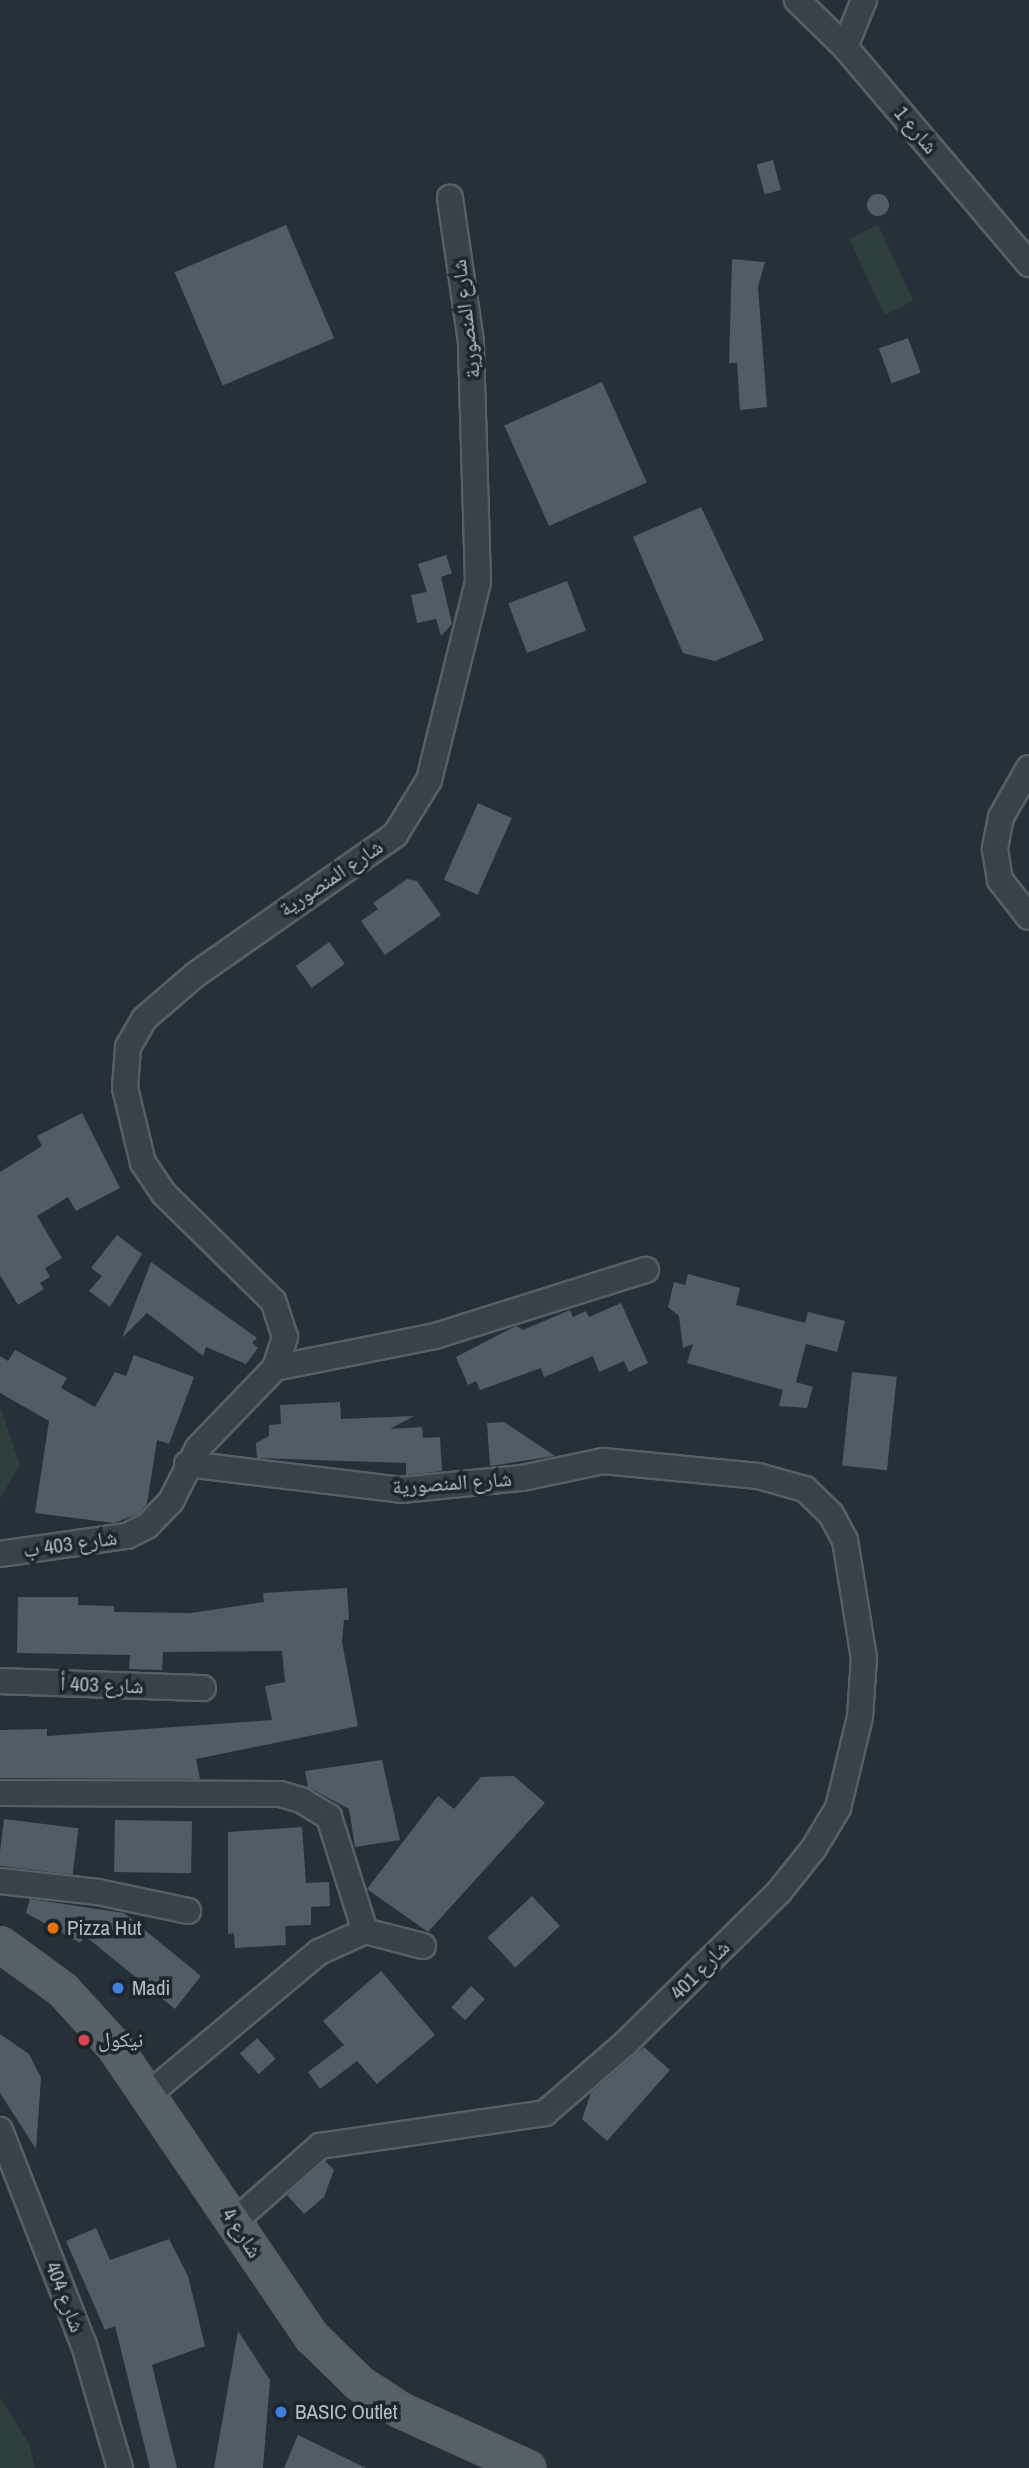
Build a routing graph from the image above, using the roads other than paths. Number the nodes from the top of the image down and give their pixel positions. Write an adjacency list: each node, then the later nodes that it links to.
1 (797, 0): 3 (street, شارع 1)
2 (864, 0): 3 (street)
3 (845, 47): 5 (street, شارع 1)
4 (450, 198): 9 (street, شارع المنصورية)
5 (1029, 264)
6 (1029, 768): 7 (street)
7 (1029, 917)
8 (646, 1270): 9 (street)
9 (275, 1368): 10 (street, شارع المنصورية)
10 (187, 1464): 11 (street, شارع المنصورية); 12 (street, شارع 403 ب)
11 (804, 1489): 23 (street, شارع 401)
12 (0, 1554)
13 (0, 1681): 14 (street, شارع 403 أ)
14 (203, 1688)
15 (0, 1793): 18 (street)
16 (0, 1881): 17 (street)
17 (188, 1911)
18 (365, 1931): 20 (street); 21 (street)
19 (0, 1944): 21 (main road, شارع 4)
20 (423, 1946)
21 (149, 2094): 23 (main road, شارع 4)
22 (0, 2130): 24 (street, شارع 404)
23 (235, 2221): 25 (main road, شارع 4)
24 (120, 2468)
25 (528, 2468)

